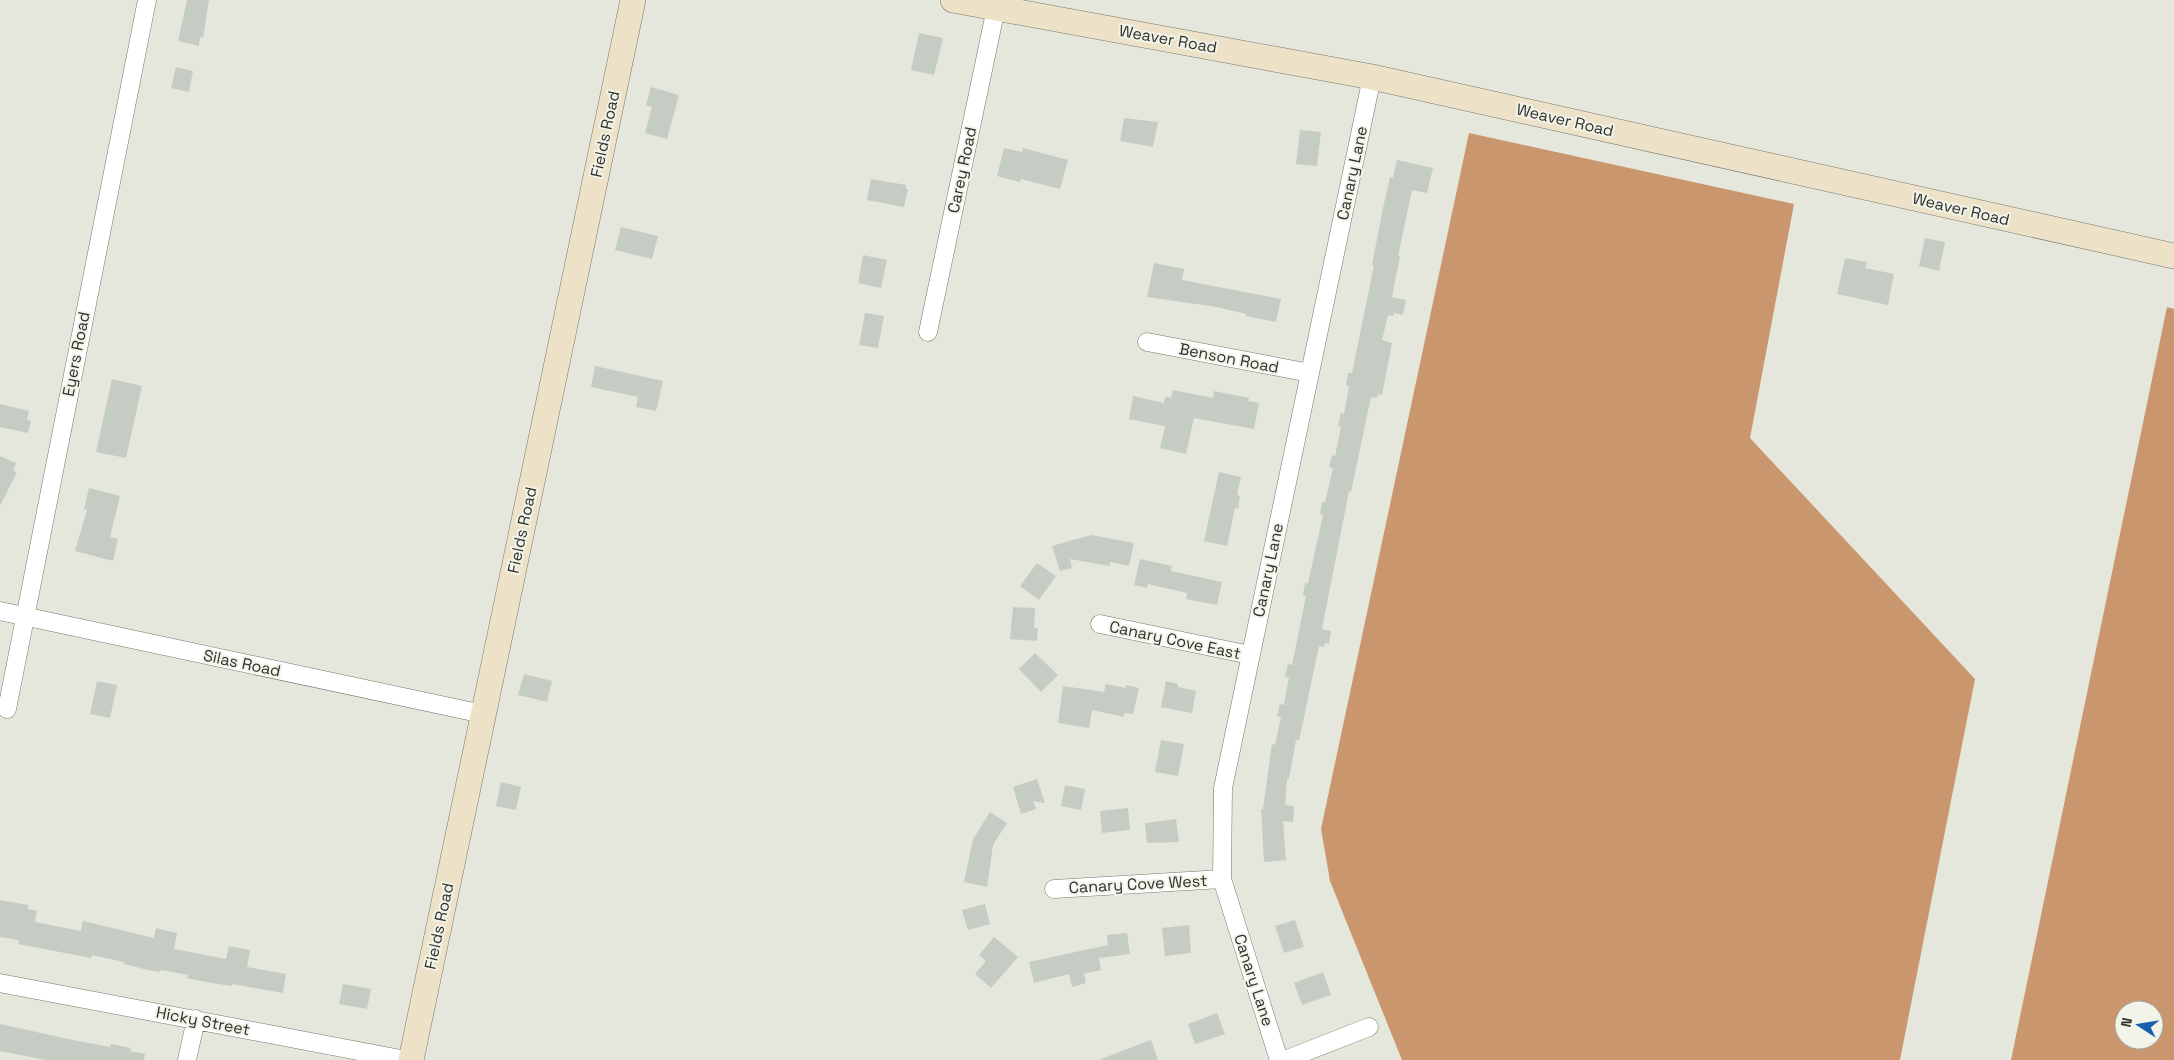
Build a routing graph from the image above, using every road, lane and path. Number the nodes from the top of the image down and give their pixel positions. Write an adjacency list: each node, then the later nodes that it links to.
1 (147, 0): 11 (street, Eyers Road)
2 (633, 0): 15 (main road, Fields Road)
3 (953, 0): 4 (main road, Weaver Road)
4 (996, 8): 5 (main road, Weaver Road); 7 (street, Carey Road)
5 (1372, 77): 6 (main road, Weaver Road); 9 (street, Canary Lane)
6 (2174, 256)
7 (928, 332)
8 (1147, 342): 9 (street, Benson Road)
9 (1310, 374): 13 (street, Canary Lane)
10 (0, 611): 11 (street, Silas Road)
11 (24, 616): 14 (street, Eyers Road); 15 (street, Silas Road)
12 (1100, 624): 13 (street, Canary Cove East)
13 (1250, 656): 16 (street, Canary Lane)
14 (7, 709)
15 (483, 714): 23 (main road, Fields Road)
16 (1222, 879): 17 (street, Canary Cove West); 24 (street, Canary Lane)
17 (1054, 889)
18 (0, 983): 19 (street, Hicky Street)
19 (196, 1019): 21 (street); 22 (street, Hicky Street)
20 (1369, 1027): 25 (street)
21 (187, 1060)
22 (406, 1060)
23 (411, 1060)
24 (1279, 1060)
25 (1285, 1060)

